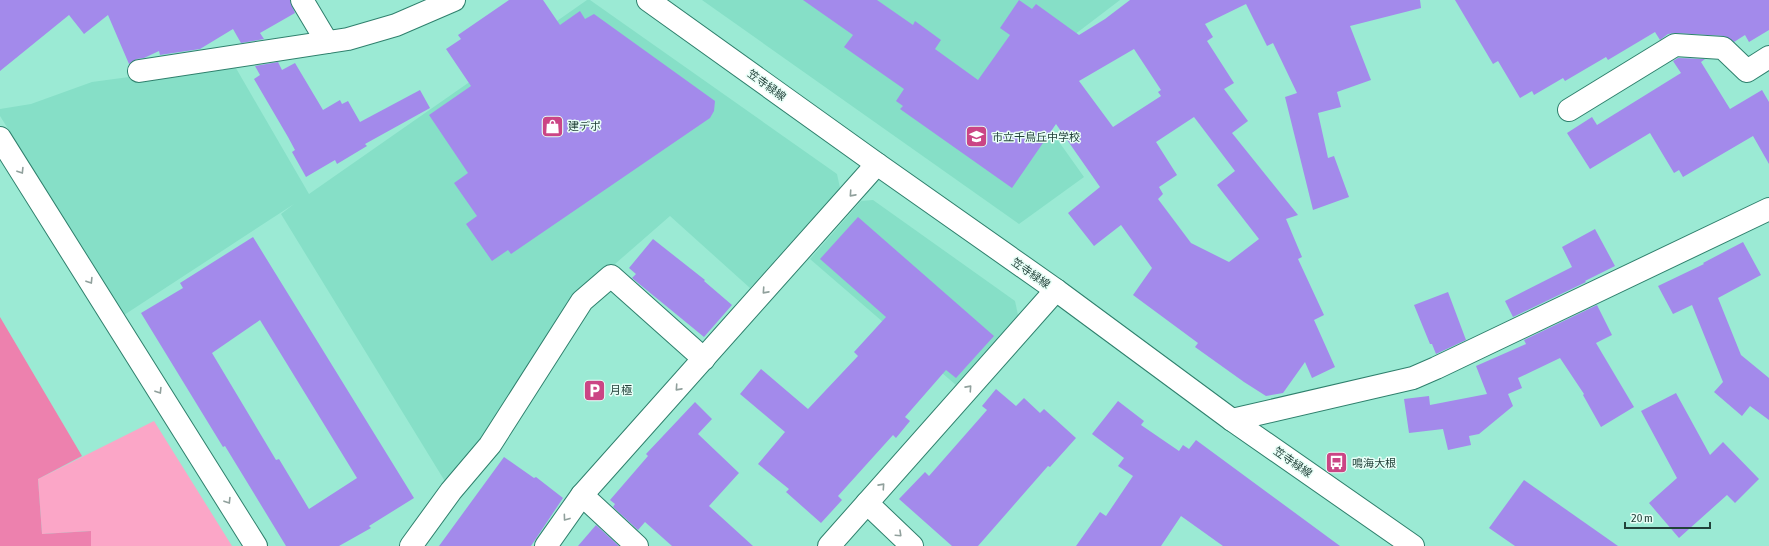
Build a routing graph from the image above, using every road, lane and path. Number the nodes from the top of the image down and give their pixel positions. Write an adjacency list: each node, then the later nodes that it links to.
1 (302, 0): 4 (street)
2 (454, 0): 4 (street)
3 (648, 0): 9 (street, 笠寺緑線)
4 (327, 42): 6 (street)
5 (1769, 57): 7 (street)
6 (139, 71)
7 (1569, 110)
8 (0, 138): 16 (street, one-way to 16)
9 (877, 164): 11 (street, 笠寺緑線); 12 (street, one-way to 12)
10 (1769, 210): 13 (street)
11 (1056, 290): 13 (street, 笠寺緑線); 15 (street, one-way to 11)
12 (704, 359): 14 (street, one-way to 14); 17 (street)
13 (1232, 420): 22 (street, 笠寺緑線)
14 (582, 495): 18 (street, one-way to 18); 19 (street)
15 (867, 503): 20 (street); 21 (street, one-way to 21)
16 (256, 546)
17 (411, 546)
18 (546, 546)
19 (637, 546)
20 (828, 546)
21 (912, 546)
22 (1413, 546)

